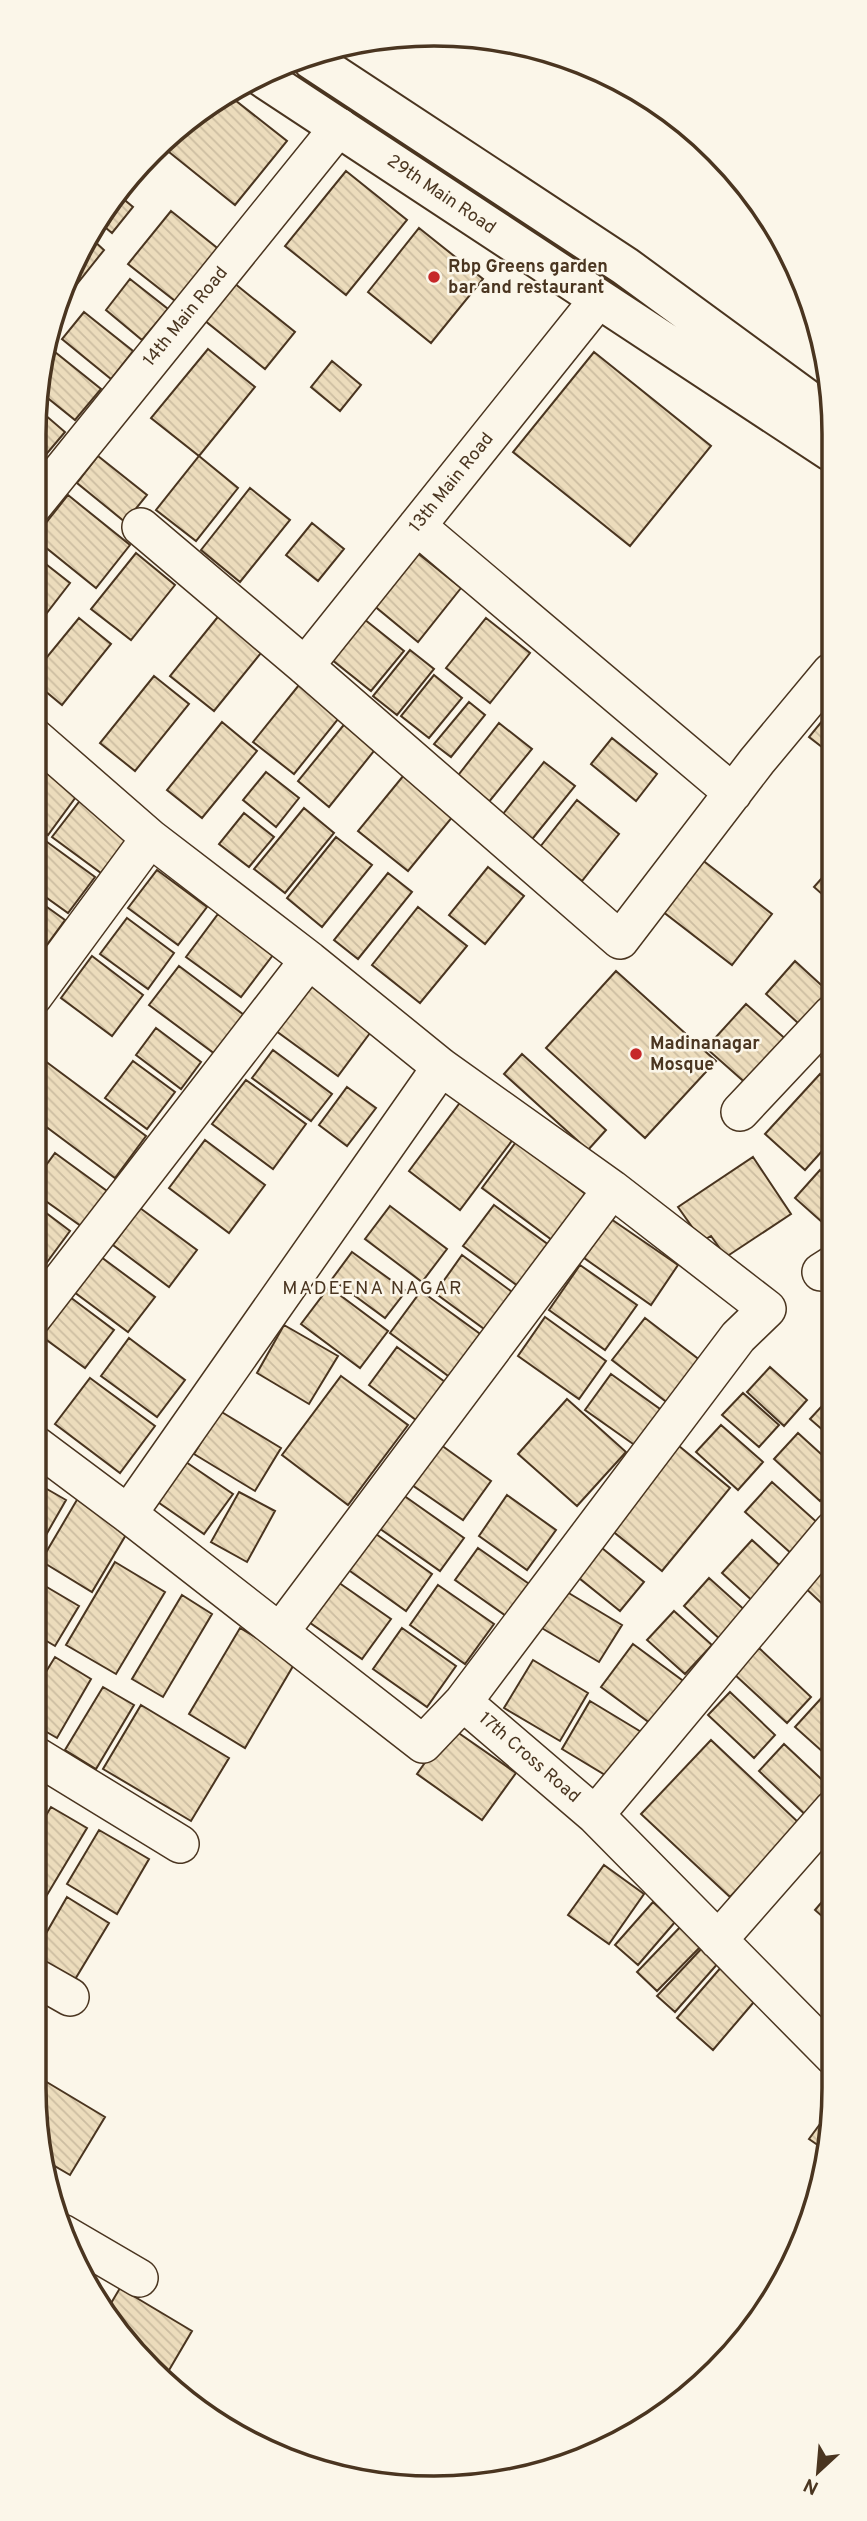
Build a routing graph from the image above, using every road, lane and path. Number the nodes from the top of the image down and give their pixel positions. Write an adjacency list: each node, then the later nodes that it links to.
1 (317, 64): 5 (main road)
2 (270, 82): 3 (main road, 29th Main Road)
3 (339, 127): 4 (main road, 29th Main Road); 7 (street, 14th Main Road)
4 (598, 300): 6 (main road, 29th Main Road); 8 (street, 13th Main Road)
5 (821, 409)
6 (822, 446)
7 (46, 490)
8 (417, 526): 10 (street, 13th Main Road); 13 (street)
9 (141, 527): 10 (street)
10 (305, 666): 13 (street)
11 (822, 683): 13 (street)
12 (46, 747): 14 (street)
13 (733, 793)
14 (150, 838): 15 (street); 16 (street)
15 (309, 960): 18 (street); 21 (street)
16 (46, 979)
17 (822, 1025): 19 (street)
18 (442, 1068): 20 (street); 23 (street)
19 (740, 1112)
20 (612, 1189): 25 (street); 26 (street)
21 (46, 1300)
22 (46, 1453): 23 (street, 17th Cross Road)
23 (128, 1514): 25 (street, 17th Cross Road)
24 (822, 1543): 28 (street)
25 (280, 1632): 26 (street, 17th Cross Road)
26 (463, 1702): 28 (street, 17th Cross Road)
27 (46, 1762): 30 (street)
28 (594, 1815): 31 (street, 17th Cross Road)
29 (822, 1822): 31 (street)
30 (180, 1844)
31 (718, 1940): 34 (street, 17th Cross Road)
32 (46, 1983): 33 (street)
33 (70, 1997)
34 (822, 2045)
35 (78, 2242): 36 (street)
36 (139, 2278)

